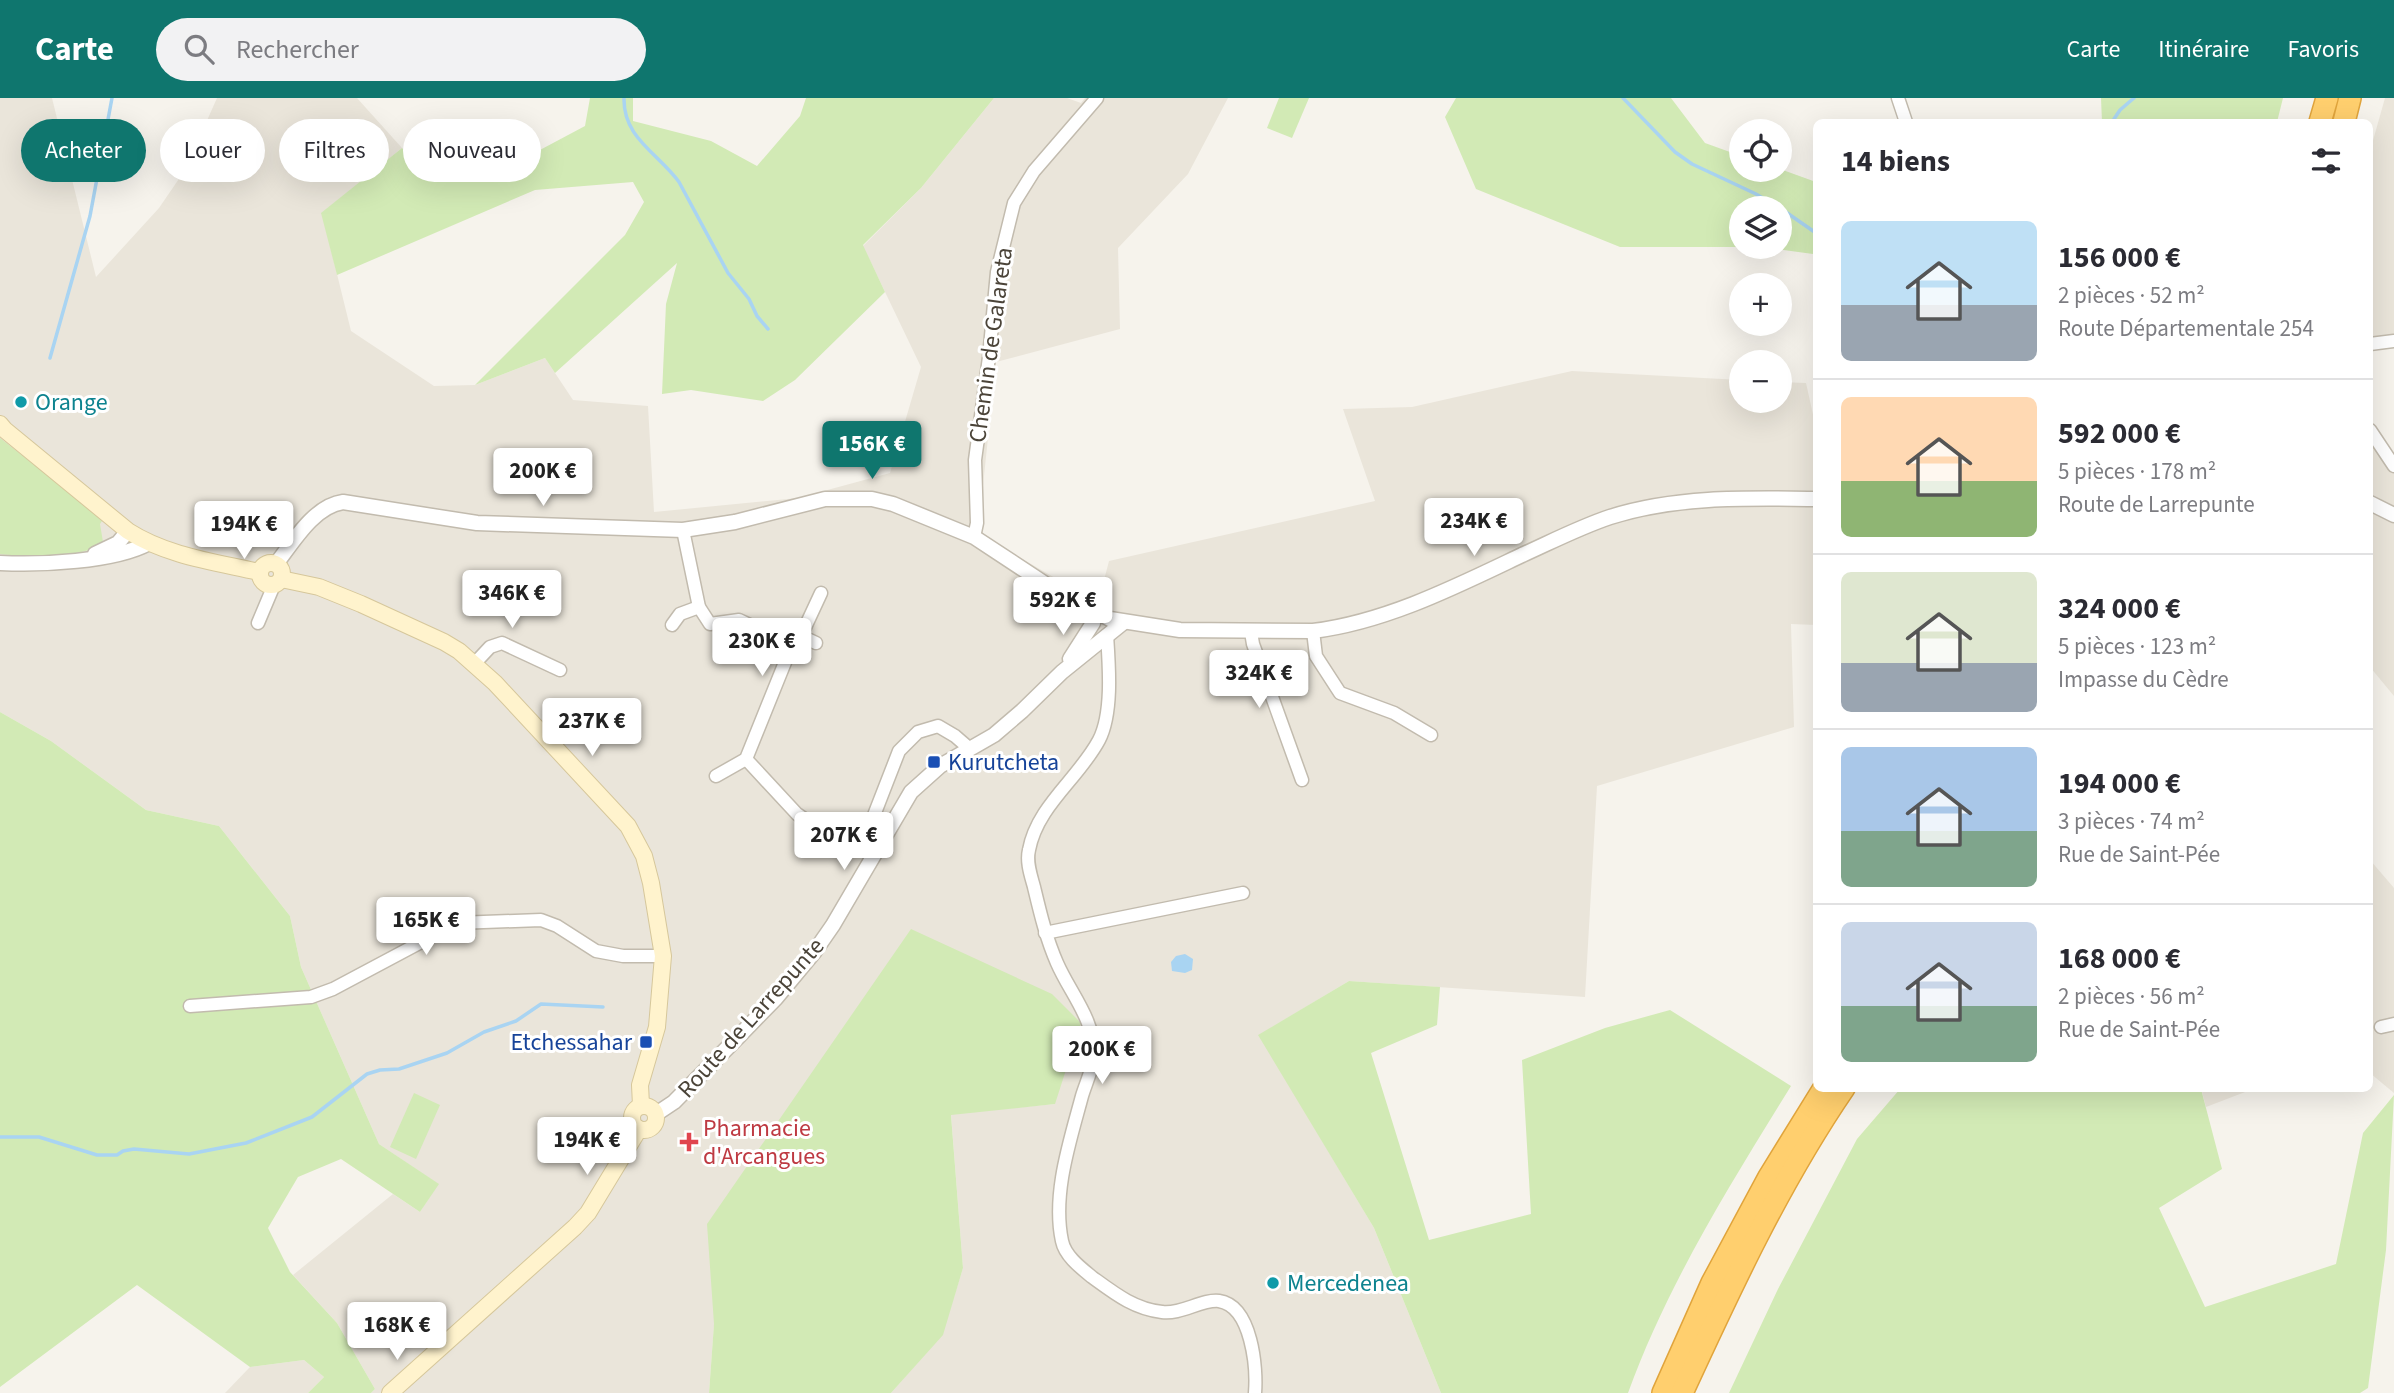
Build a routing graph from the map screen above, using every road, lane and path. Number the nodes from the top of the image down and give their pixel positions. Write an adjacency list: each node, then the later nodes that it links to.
1 (1097, 98): 18 (street, Chemin de Galareta)
2 (1898, 98): 5 (street)
3 (2327, 98): 6 (highway)
4 (2350, 98): 7 (highway)
5 (1905, 119)
6 (2321, 119)
7 (2345, 119)
8 (2394, 341): 9 (street)
9 (2373, 344)
10 (0, 424): 17 (main road)
11 (2373, 434): 12 (street)
12 (2394, 466)
13 (1813, 499): 30 (street)
14 (2373, 504): 15 (street)
15 (2394, 515)
16 (683, 530): 18 (street); 22 (street); 24 (street)
17 (128, 531): 19 (main road); 20 (street)
18 (974, 537): 25 (street)
19 (149, 543): 20 (street); 22 (main road)
20 (86, 558): 21 (street)
21 (0, 563)
22 (277, 576): 27 (street); 35 (main road)
23 (821, 593): 32 (street)
24 (699, 607): 28 (street); 32 (street)
25 (1093, 611): 26 (street); 29 (street, Route de Larrepunte)
26 (1124, 622): 31 (street); 33 (street, Route de Larrepunte)
27 (258, 623)
28 (672, 625)
29 (1090, 628): 33 (street); 37 (street, Route de Larrepunte)
30 (1313, 631): 31 (street); 38 (street)
31 (1251, 632): 42 (street)
32 (797, 641): 34 (street); 40 (street)
33 (1100, 641): 37 (street, Route de Larrepunte); 44 (street)
34 (816, 643)
35 (475, 663): 36 (street); 45 (main road)
36 (560, 670)
37 (1062, 672): 39 (street, Route de Larrepunte)
38 (1431, 735)
39 (970, 749): 40 (street); 49 (street, Route de Larrepunte)
40 (746, 760): 41 (street)
41 (716, 776)
42 (1302, 780)
43 (1243, 893): 44 (street)
44 (1045, 933): 51 (street)
45 (663, 956): 46 (street); 49 (main road)
46 (190, 1006)
47 (1822, 1092): 52 (highway)
48 (1842, 1092): 53 (highway)
49 (648, 1110): 50 (main road)
50 (390, 1393)
51 (1255, 1393)
52 (1663, 1393)
53 (1682, 1393)

